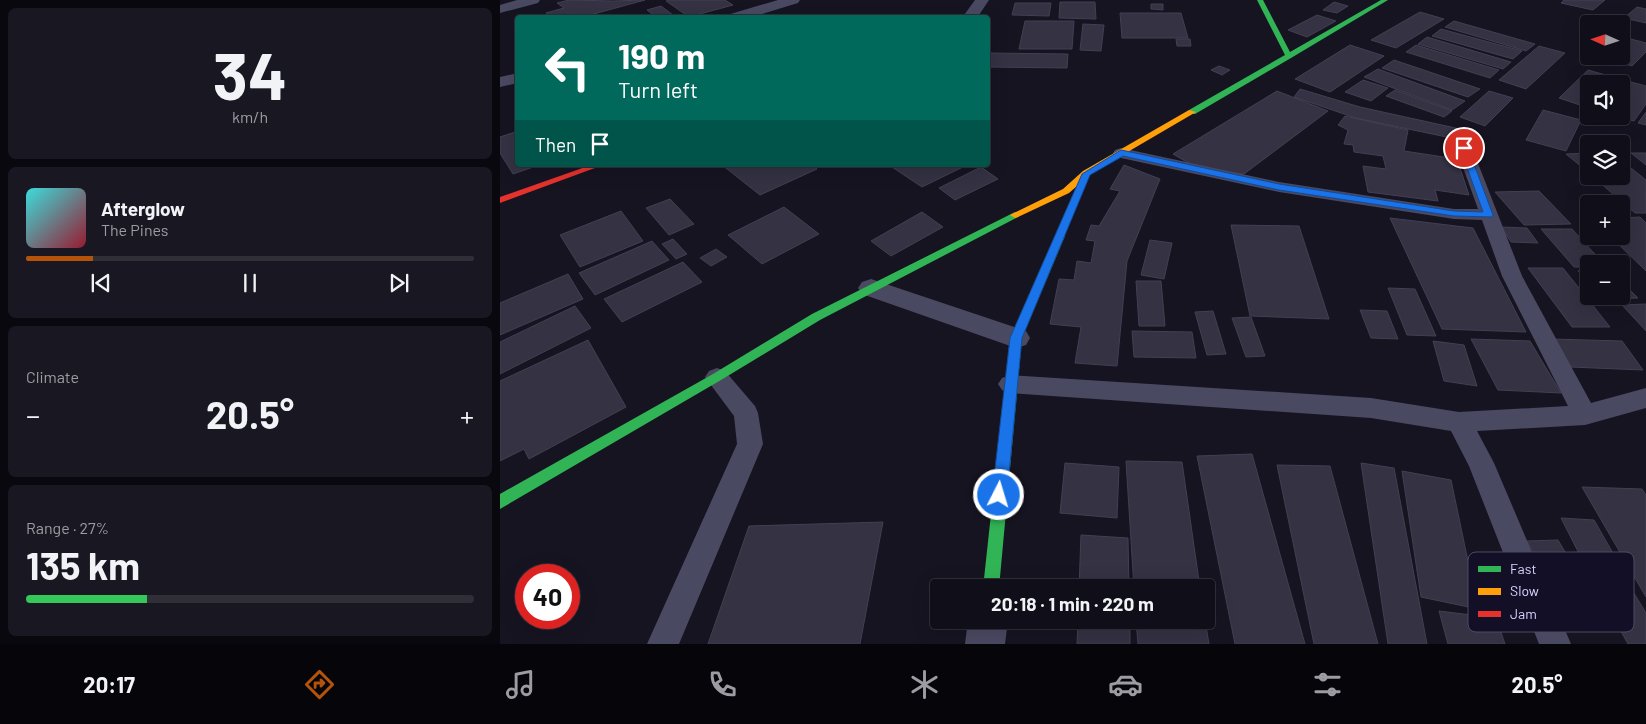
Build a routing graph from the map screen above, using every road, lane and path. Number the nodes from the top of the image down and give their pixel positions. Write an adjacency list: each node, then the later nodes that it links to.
1 (533, 0): 6 (street)
2 (793, 0): 7 (street)
3 (982, 0): 8 (street)
4 (1260, 0): 9 (street)
5 (1385, 0): 9 (street)
6 (500, 9)
7 (742, 15)
8 (970, 15)
9 (1289, 57): 13 (street)
10 (515, 79): 11 (street)
11 (500, 82)
12 (1464, 148): 17 (lane)
13 (1121, 153): 15 (street); 17 (lane)
14 (593, 167): 16 (street)
15 (1086, 174): 18 (street); 19 (street)
16 (500, 200)
17 (1488, 215): 23 (lane)
18 (871, 288): 19 (street); 20 (street)
19 (1016, 338): 21 (street)
20 (717, 377): 25 (street); 30 (lane)
21 (1010, 384): 24 (lane); 27 (street)
22 (1646, 398): 23 (lane)
23 (1585, 415): 24 (lane)
24 (1460, 422): 26 (lane)
25 (500, 502)
26 (1518, 552)
27 (992, 579)
28 (987, 629): 31 (street)
29 (1551, 632): 32 (lane)
30 (663, 644)
31 (985, 644)
32 (1556, 644)

